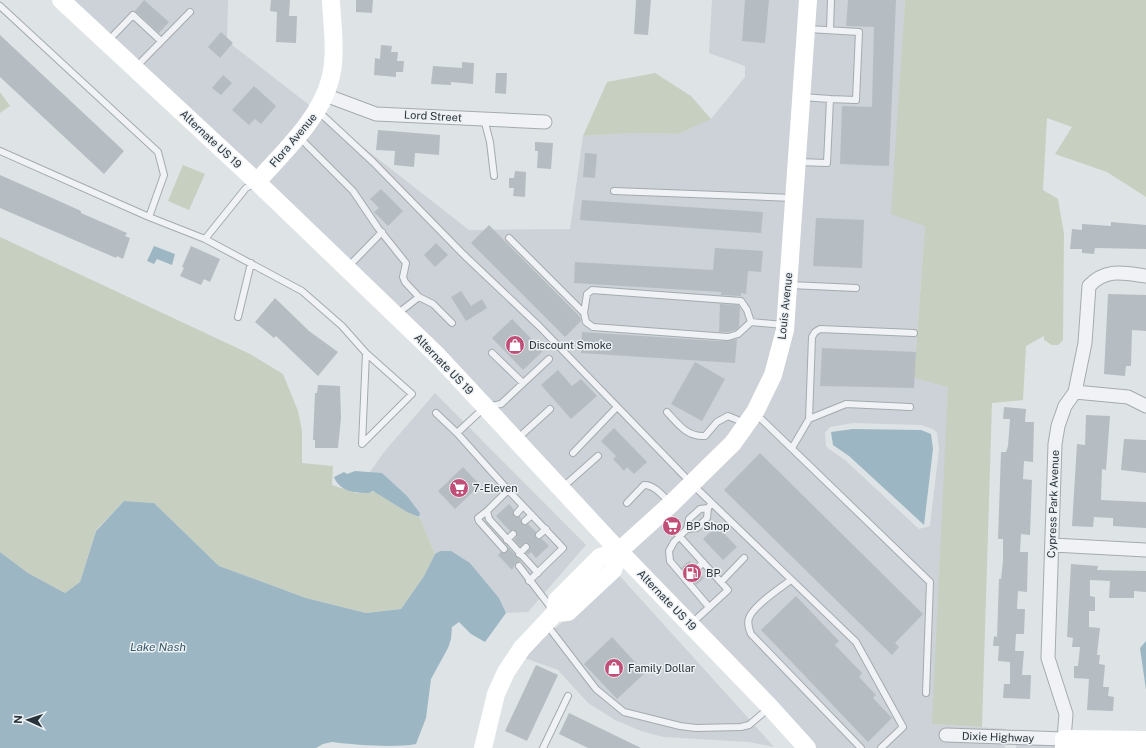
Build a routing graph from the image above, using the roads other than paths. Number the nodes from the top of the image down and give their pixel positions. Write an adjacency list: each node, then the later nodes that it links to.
1 (61, 0): 10 (street, Alternate US 19)
2 (331, 0): 14 (street, Flora Avenue)
3 (808, 0): 7 (street, Louis Avenue)
4 (831, 0): 8 (lane)
5 (0, 6): 24 (lane)
6 (190, 12): 9 (lane)
7 (806, 29): 8 (lane); 12 (street, Louis Avenue)
8 (830, 30): 13 (lane)
9 (161, 41): 10 (lane); 11 (lane)
10 (107, 42): 11 (street, Alternate US 19)
11 (135, 68): 21 (street, Alternate US 19)
12 (802, 97): 13 (lane); 19 (street, Louis Avenue)
13 (830, 99): 19 (lane)
14 (321, 103): 15 (street, Lord Street); 17 (street, Flora Avenue); 48 (lane)
15 (484, 119): 16 (street, Lord Street); 20 (lane)
16 (545, 122)
17 (297, 136): 21 (street, Flora Avenue); 25 (lane)
18 (0, 150): 24 (lane)
19 (797, 162): 23 (street, Louis Avenue)
20 (494, 176)
21 (257, 182): 27 (lane); 29 (street, Alternate US 19)
22 (614, 191): 23 (lane)
23 (794, 198): 31 (street, Louis Avenue)
24 (149, 217): 27 (lane)
25 (382, 232): 29 (lane); 33 (lane)
26 (508, 238): 34 (lane)
27 (205, 239): 28 (lane)
28 (251, 263): 36 (lane); 41 (lane)
29 (347, 268): 35 (street, Alternate US 19)
30 (1146, 276): 45 (street, Cypress Park Avenue)
31 (788, 285): 32 (lane); 39 (street, Louis Avenue)
32 (856, 288)
33 (419, 296): 35 (lane); 38 (lane)
34 (584, 313): 37 (lane); 37 (lane)
35 (395, 315): 47 (street, Alternate US 19)
36 (238, 317)
37 (752, 322): 39 (lane)
38 (452, 323)
39 (785, 325): 53 (street, Louis Avenue)
40 (914, 333): 54 (lane)
41 (366, 353): 41 (lane)
42 (492, 353): 44 (lane)
43 (549, 359): 44 (lane)
44 (523, 383): 47 (lane)
45 (1075, 392): 46 (street); 79 (street, Cypress Park Avenue)
46 (1146, 406)
47 (485, 407): 55 (lane); 56 (street, Alternate US 19)
48 (617, 407): 58 (lane); 60 (lane)
49 (910, 407): 54 (lane)
50 (550, 409): 56 (lane)
51 (667, 412): 53 (lane)
52 (436, 413): 55 (lane)
53 (750, 418): 57 (lane); 60 (street, Louis Avenue)
54 (809, 419): 57 (lane)
55 (457, 433): 62 (lane)
56 (516, 440): 61 (street, Alternate US 19)
57 (792, 448): 96 (lane)
58 (573, 453)
59 (598, 456): 61 (lane)
60 (692, 484): 65 (lane); 66 (street, Louis Avenue)
61 (561, 488): 83 (street, Alternate US 19)
62 (508, 490): 64 (lane); 67 (lane)
63 (627, 503): 66 (lane)
64 (523, 506): 68 (lane); 69 (lane)
65 (710, 506): 73 (lane); 73 (lane); 90 (lane)
66 (666, 509): 77 (lane); 83 (street, Louis Avenue)
67 (487, 511): 74 (lane); 81 (lane)
68 (517, 512)
69 (532, 515): 70 (lane); 72 (lane)
70 (526, 522)
71 (504, 525): 74 (lane)
72 (546, 529): 76 (lane); 89 (lane)
73 (687, 529): 77 (lane)
74 (499, 530): 78 (lane)
75 (514, 534): 78 (lane)
76 (539, 535)
77 (680, 535): 86 (lane); 93 (lane)
78 (507, 540): 84 (lane)
79 (1053, 545): 82 (street); 101 (street, Cypress Park Avenue)
80 (526, 547): 84 (lane)
81 (504, 549)
82 (1146, 550)
83 (619, 551): 94 (street); 95 (street, Alternate US 19)
84 (519, 554): 89 (lane)
85 (744, 558): 92 (lane)
86 (703, 562): 88 (lane); 92 (lane)
87 (519, 566): 91 (lane)
88 (696, 569)
89 (538, 573): 91 (lane)
90 (791, 580): 105 (lane); 106 (lane)
91 (529, 581): 94 (lane)
92 (721, 582): 93 (lane)
93 (709, 607): 95 (lane)
94 (550, 618): 98 (lane); 102 (street)
95 (690, 624): 98 (street, Alternate US 19)
96 (926, 693)
97 (568, 696): 103 (lane)
98 (770, 707): 104 (street, Alternate US 19)
99 (946, 735): 101 (street, Dixie Highway)
100 (1146, 740): 101 (street, Dixie Highway)
101 (1064, 743)
102 (483, 748)
103 (543, 748)
104 (807, 748)
105 (861, 748)
106 (881, 748)

